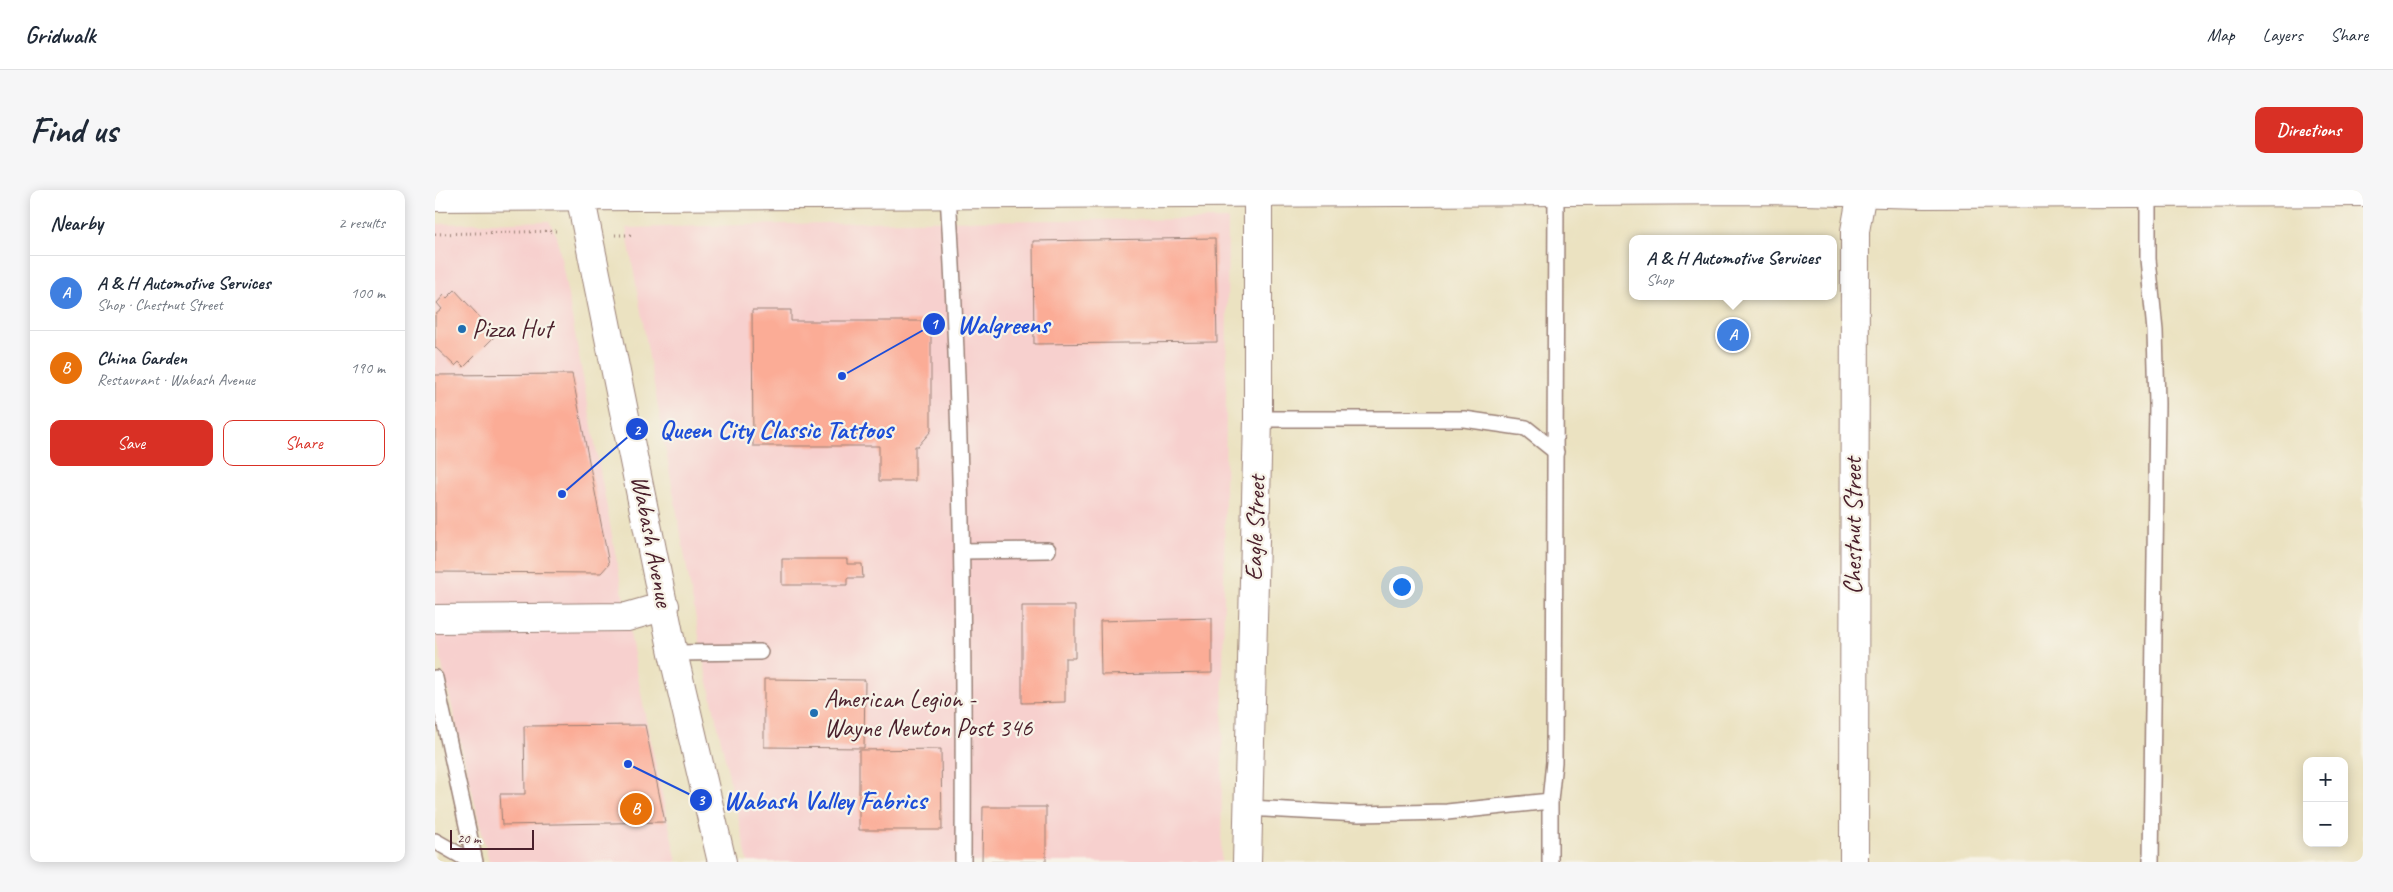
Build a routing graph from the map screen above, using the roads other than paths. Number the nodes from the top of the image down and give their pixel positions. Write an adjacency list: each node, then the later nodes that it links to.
1 (1409, 191): 3 (main road); 9 (main road)
2 (1863, 191): 3 (main road); 8 (main road); 28 (main road, Chestnut Street)
3 (1556, 192): 12 (lane)
4 (2363, 192): 8 (main road)
5 (580, 193): 6 (main road); 10 (main road); 15 (main road, Wabash Avenue)
6 (803, 193): 7 (main road)
7 (948, 193): 9 (main road); 14 (lane)
8 (2148, 193): 29 (lane)
9 (1258, 194): 11 (main road, Eagle Street)
10 (435, 197)
11 (1258, 419): 12 (lane); 21 (main road, Eagle Street)
12 (1556, 452): 20 (lane)
13 (1048, 550): 14 (lane)
14 (962, 551): 25 (lane)
15 (665, 606): 16 (main road); 18 (main road, Wabash Avenue)
16 (435, 619)
17 (761, 652): 18 (lane)
18 (673, 653): 24 (main road, Wabash Avenue)
19 (435, 678): 23 (lane)
20 (1550, 801): 21 (lane); 27 (lane)
21 (1248, 808): 26 (main road, Eagle Street)
22 (435, 841): 23 (lane)
23 (474, 862)
24 (722, 862)
25 (963, 862)
26 (1247, 862)
27 (1550, 862)
28 (1854, 862)
29 (2151, 862)

